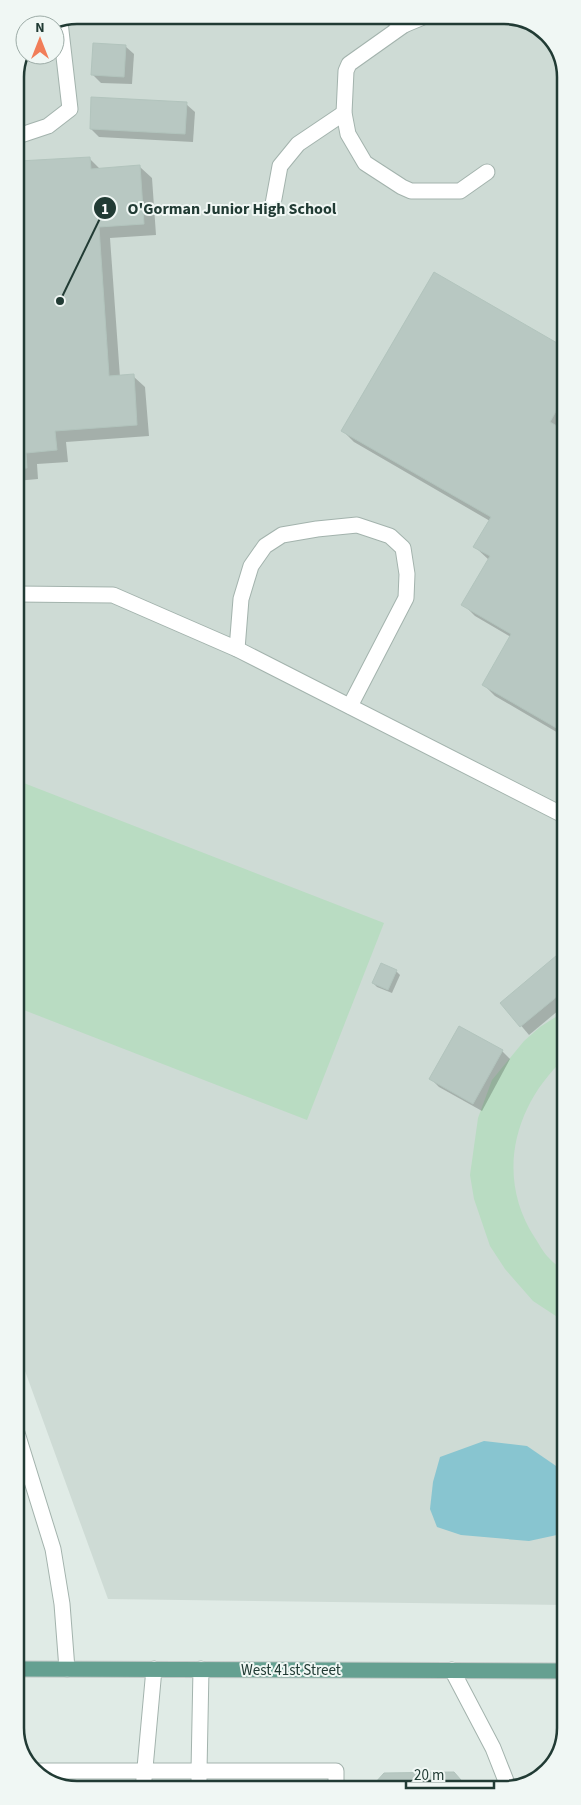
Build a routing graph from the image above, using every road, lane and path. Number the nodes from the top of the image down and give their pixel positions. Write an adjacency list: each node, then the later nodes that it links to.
1 (404, 25): 3 (street)
2 (65, 65): 4 (street)
3 (344, 114): 5 (street); 6 (street)
4 (24, 134)
5 (487, 172)
6 (273, 204)
7 (24, 594): 8 (street)
8 (237, 649): 9 (street); 9 (street)
9 (350, 706): 10 (street)
10 (557, 812)
11 (24, 1456): 13 (street)
12 (24, 1669): 13 (main road, West 41st Street)
13 (67, 1669): 14 (main road, West 41st Street)
14 (154, 1670): 15 (main road, West 41st Street); 20 (street)
15 (201, 1670): 16 (main road, West 41st Street); 19 (street)
16 (452, 1670): 17 (main road, West 41st Street); 24 (street)
17 (557, 1671)
18 (47, 1771): 20 (street)
19 (199, 1771): 20 (street); 22 (street); 23 (street)
20 (146, 1772): 21 (street)
21 (144, 1781)
22 (199, 1781)
23 (336, 1781)
24 (506, 1781)

